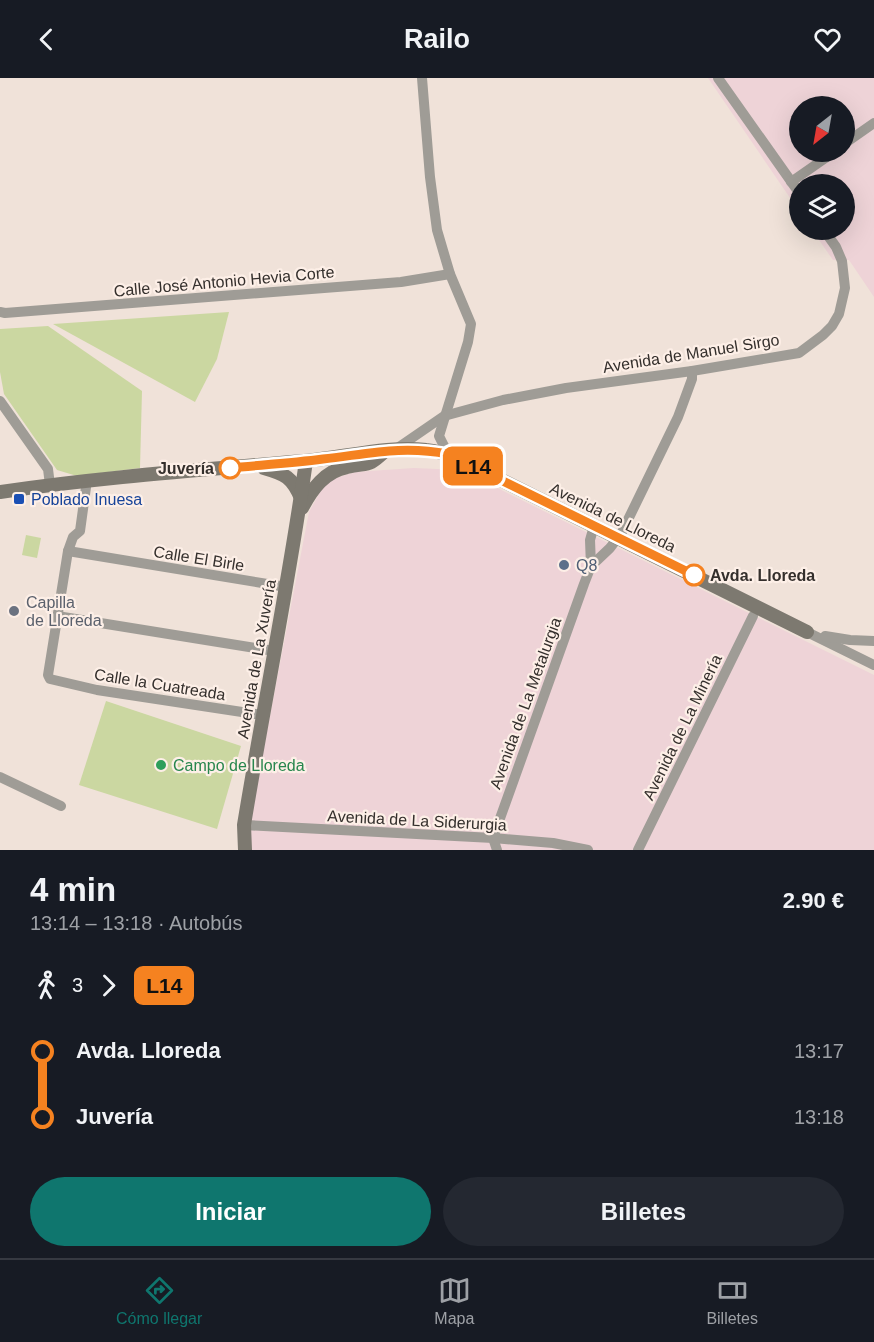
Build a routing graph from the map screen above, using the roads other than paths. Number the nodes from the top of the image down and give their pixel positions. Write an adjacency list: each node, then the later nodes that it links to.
1 (422, 78): 9 (street)
2 (718, 78): 7 (street)
3 (874, 123): 4 (street)
4 (855, 136)
5 (820, 162): 6 (street)
6 (802, 174)
7 (789, 179)
8 (831, 240): 11 (street, Avenida de Manuel Sirgo)
9 (450, 274): 10 (street, Calle José Antonio Hevia Corte); 13 (street)
10 (0, 312)
11 (692, 371): 13 (street, Avenida de Manuel Sirgo); 23 (street)
12 (0, 401): 19 (street)
13 (444, 416): 14 (street, Avenida de Manuel Sirgo); 15 (street)
14 (391, 450): 15 (street, Avenida de Lloreda); 16 (street, Avenida de Manuel Sirgo); 21 (street, Avenida de La Xuvería)
15 (448, 454): 22 (street, Avenida de Lloreda)
16 (306, 461): 17 (street, Avenida de Manuel Sirgo); 21 (street, Avenida de La Xuvería)
17 (256, 465): 18 (street, Avenida de Manuel Sirgo); 21 (street)
18 (87, 480): 19 (street, Avenida de Manuel Sirgo); 24 (street)
19 (50, 485): 20 (street, Avenida de Manuel Sirgo)
20 (0, 492)
21 (301, 504): 26 (street, Avenida de La Xuvería)
22 (594, 526): 23 (street, Avenida de Lloreda); 25 (street)
23 (618, 538): 25 (street); 29 (street, Avenida de Lloreda)
24 (68, 551): 26 (street, Calle El Birle); 27 (street)
25 (591, 566): 37 (street, Avenida de La Metalurgia)
26 (286, 587): 31 (street, Avenida de La Xuvería)
27 (57, 616): 31 (street); 33 (street, Calle la Cuatreada)
28 (753, 616): 41 (street, Avenida de La Minería)
29 (807, 632): 30 (street); 32 (street, Avenida de Lloreda)
30 (874, 641)
31 (274, 651): 33 (street, Avenida de La Xuvería)
32 (874, 664)
33 (262, 715): 36 (street, Avenida de La Xuvería)
34 (0, 777): 35 (street)
35 (61, 806)
36 (244, 825): 37 (street, Avenida de La Siderurgia); 38 (street, Avenida de La Xuvería)
37 (493, 838): 39 (street); 40 (street, Avenida de La Siderurgia)
38 (245, 850)
39 (497, 850)
40 (588, 850)
41 (638, 850)

